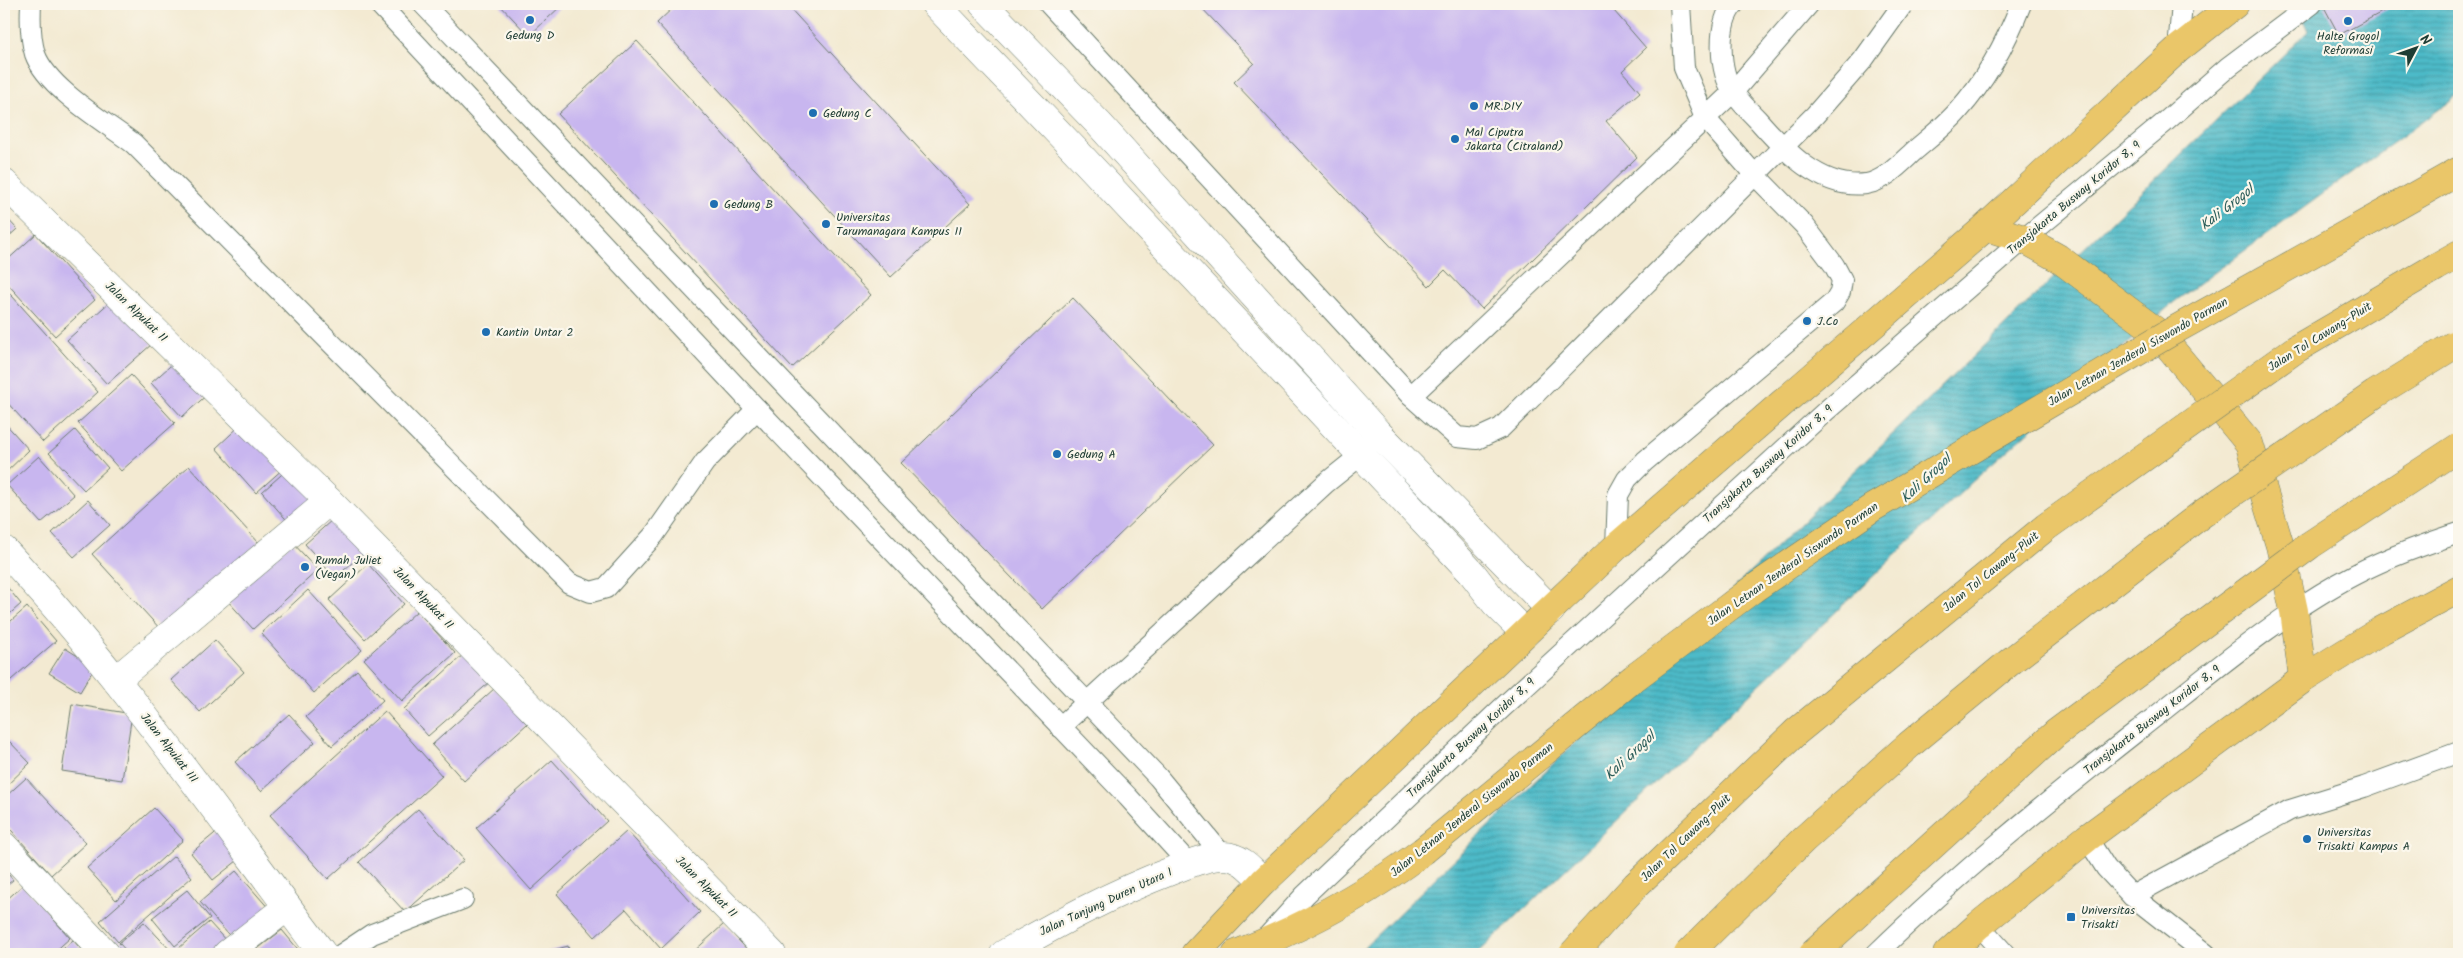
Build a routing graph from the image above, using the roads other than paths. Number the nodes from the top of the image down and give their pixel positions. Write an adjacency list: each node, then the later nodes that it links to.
1 (31, 4): 29 (lane)
2 (378, 4): 29 (lane)
3 (423, 4): 43 (lane)
4 (935, 4): 20 (street)
5 (984, 4): 18 (street)
6 (1049, 4): 28 (lane)
7 (1680, 4): 17 (lane)
8 (1734, 4): 16 (lane)
9 (1903, 4): 19 (lane)
10 (2021, 4): 19 (lane)
11 (2182, 4): 15 (lane)
12 (2235, 4): 15 (highway)
13 (2312, 4): 25 (lane, Transjakarta Busway Koridor 8, 9)
14 (1802, 6): 16 (lane)
15 (2178, 49): 24 (highway)
16 (1733, 92): 17 (lane); 19 (lane)
17 (1705, 118): 22 (lane); 28 (lane)
18 (1099, 124): 20 (street); 30 (street)
19 (1782, 147): 22 (lane)
20 (1075, 150): 32 (street)
21 (2459, 171): 55 (highway, Jalan Letnan Jenderal Siswondo Parman, bridge)
22 (1754, 174): 28 (lane); 35 (lane)
23 (4, 183): 33 (street, Jalan Alpukat II)
24 (1986, 227): 25 (highway); 35 (highway)
25 (2024, 239): 39 (highway); 55 (lane, Transjakarta Busway Koridor 8, 9)
26 (2459, 254): 63 (highway, Jalan Tol Cawang–Pluit, bridge)
27 (2459, 342): 64 (highway, bridge)
28 (1411, 396)
29 (757, 409): 44 (lane)
30 (1378, 432): 32 (lane); 38 (street)
31 (2459, 447): 65 (highway, bridge)
32 (1361, 455): 40 (street); 43 (lane)
33 (329, 501): 41 (street); 60 (street, Jalan Alpukat II)
34 (2459, 533): 39 (lane, Transjakarta Busway Koridor 8, 9)
35 (1616, 546): 38 (highway)
36 (4, 550): 41 (street, Jalan Alpukat III)
37 (2459, 589): 42 (highway)
38 (1551, 610): 40 (highway)
39 (2294, 611): 42 (highway); 66 (lane, Transjakarta Busway Koridor 8, 9)
40 (1525, 633): 50 (highway)
41 (117, 679): 53 (street, Jalan Alpukat III)
42 (2303, 679): 46 (highway)
43 (1086, 702): 44 (lane); 48 (lane)
44 (1060, 727): 49 (lane)
45 (2459, 752): 51 (lane)
46 (2087, 838): 51 (lane); 54 (highway)
47 (4, 846): 56 (street)
48 (1223, 856): 49 (street, Jalan Tanjung Duren Utara I); 50 (street)
49 (1189, 864): 61 (street, Jalan Tanjung Duren Utara I)
50 (1263, 882): 62 (highway)
51 (2132, 896): 69 (lane)
52 (463, 899): 59 (lane)
53 (287, 907): 57 (street); 58 (street, Jalan Alpukat III)
54 (1979, 925): 67 (highway); 68 (lane)
55 (1249, 951)
56 (106, 954)
57 (226, 954)
58 (323, 954)
59 (342, 954)
60 (772, 954)
61 (1004, 954)
62 (1195, 954)
63 (1573, 954)
64 (1688, 954)
65 (1813, 954)
66 (1876, 954)
67 (1947, 954)
68 (2006, 954)
69 (2206, 954)

